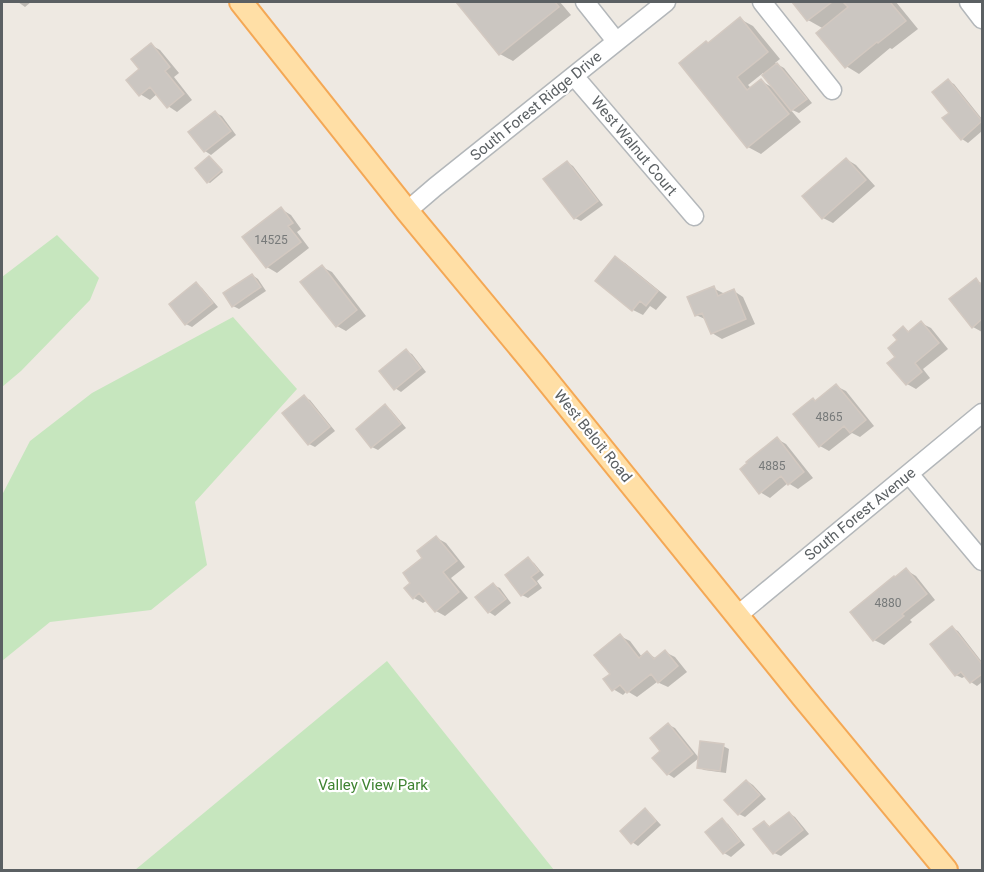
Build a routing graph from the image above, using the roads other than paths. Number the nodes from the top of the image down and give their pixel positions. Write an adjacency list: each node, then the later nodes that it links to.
1 (241, 2): 10 (main road, West Beloit Road)
2 (585, 2): 7 (street)
3 (666, 2): 7 (street, South Forest Ridge Drive)
4 (762, 2): 9 (street)
5 (969, 2): 6 (street)
6 (982, 19)
7 (616, 42): 8 (street, South Forest Ridge Drive)
8 (574, 76): 10 (street, South Forest Ridge Drive); 11 (street, West Walnut Court)
9 (832, 90)
10 (407, 211): 15 (main road, West Beloit Road)
11 (693, 216)
12 (982, 413): 13 (street, South Forest Avenue)
13 (909, 474): 14 (street); 15 (street, South Forest Avenue)
14 (982, 561)
15 (738, 615): 16 (main road, West Beloit Road)
16 (946, 870)

